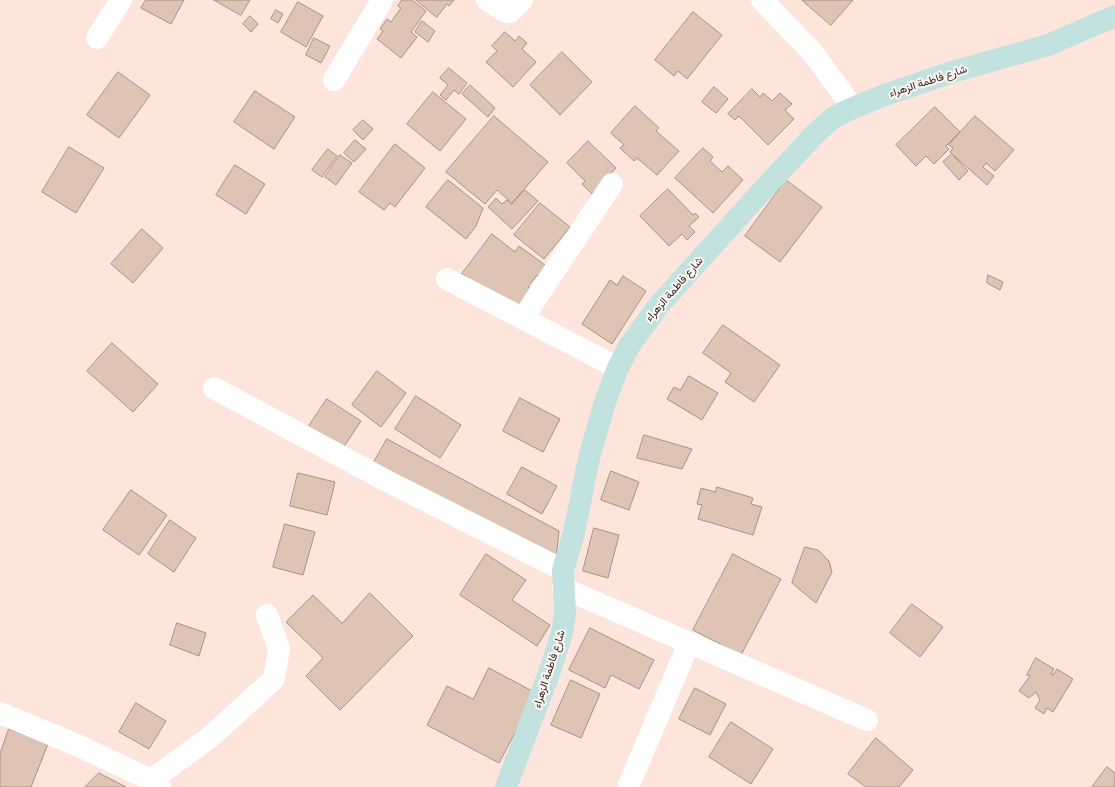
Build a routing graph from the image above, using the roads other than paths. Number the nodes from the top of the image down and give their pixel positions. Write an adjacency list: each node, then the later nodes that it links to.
1 (120, 0): 7 (street)
2 (382, 0): 8 (street)
3 (487, 0): 4 (street)
4 (522, 0)
5 (762, 0): 9 (street)
6 (1115, 16): 9 (street, شارع فاطمة الزهراء)
7 (97, 38)
8 (334, 80)
9 (853, 108): 13 (street, شارع فاطمة الزهراء)
10 (612, 184): 12 (street)
11 (447, 279): 12 (street)
12 (523, 318): 13 (street)
13 (618, 368): 15 (street, شارع فاطمة الزهراء)
14 (214, 388): 15 (street)
15 (563, 579): 17 (street); 21 (street, شارع فاطمة الزهراء)
16 (267, 615): 20 (street)
17 (689, 643): 19 (street); 22 (street)
18 (0, 712): 20 (street)
19 (867, 720)
20 (156, 783)
21 (506, 787)
22 (628, 787)

